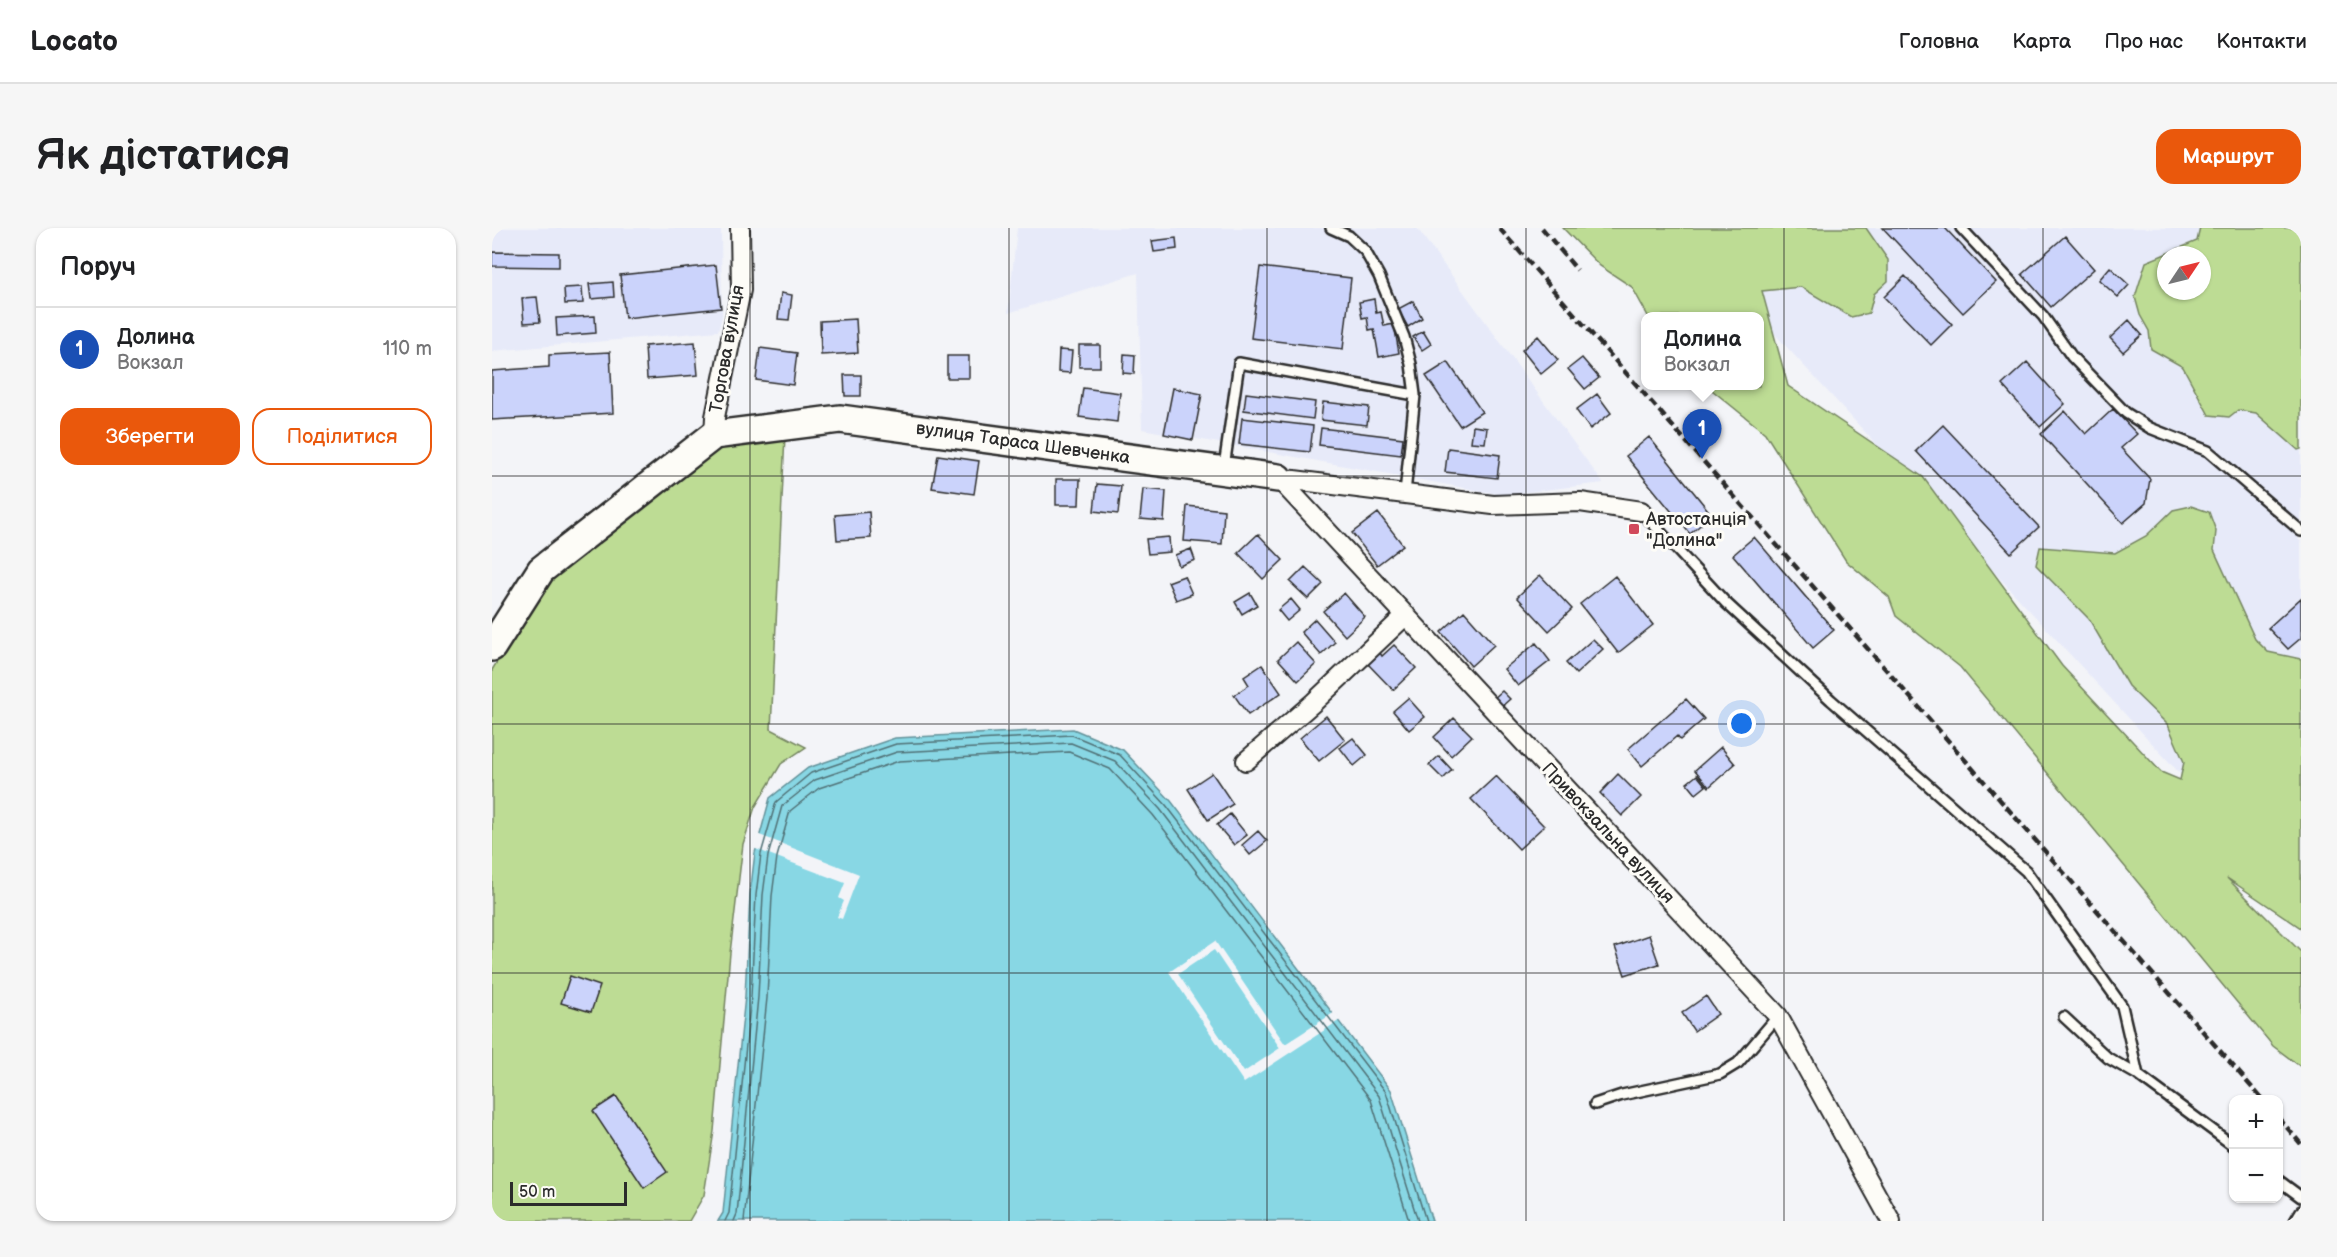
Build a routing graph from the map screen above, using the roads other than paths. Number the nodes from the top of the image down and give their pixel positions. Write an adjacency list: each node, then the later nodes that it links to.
1 (740, 228): 5 (street, Торгова вулиця)
2 (1331, 228): 4 (lane)
3 (1961, 228): 10 (lane)
4 (1415, 395): 6 (lane); 8 (lane)
5 (714, 435): 6 (street, вулиця Тараса Шевченка); 12 (street)
6 (1224, 470): 7 (street, вулиця Тараса Шевченка)
7 (1278, 478): 8 (street, вулиця Тараса Шевченка); 11 (street, Привокзальна вулиця)
8 (1405, 493): 9 (street, вулиця Тараса Шевченка)
9 (1641, 511): 16 (lane)
10 (2297, 528)
11 (1406, 615): 13 (street); 14 (street, Привокзальна вулиця)
12 (492, 647)
13 (1246, 761)
14 (1778, 1016): 17 (lane); 22 (street, Привокзальна вулиця)
15 (2064, 1017): 16 (lane)
16 (2138, 1075): 18 (lane)
17 (1595, 1104)
18 (2229, 1142)
19 (2283, 1184): 20 (lane)
20 (2301, 1197)
21 (2301, 1211): 23 (lane)
22 (1891, 1221)
23 (2295, 1221)

